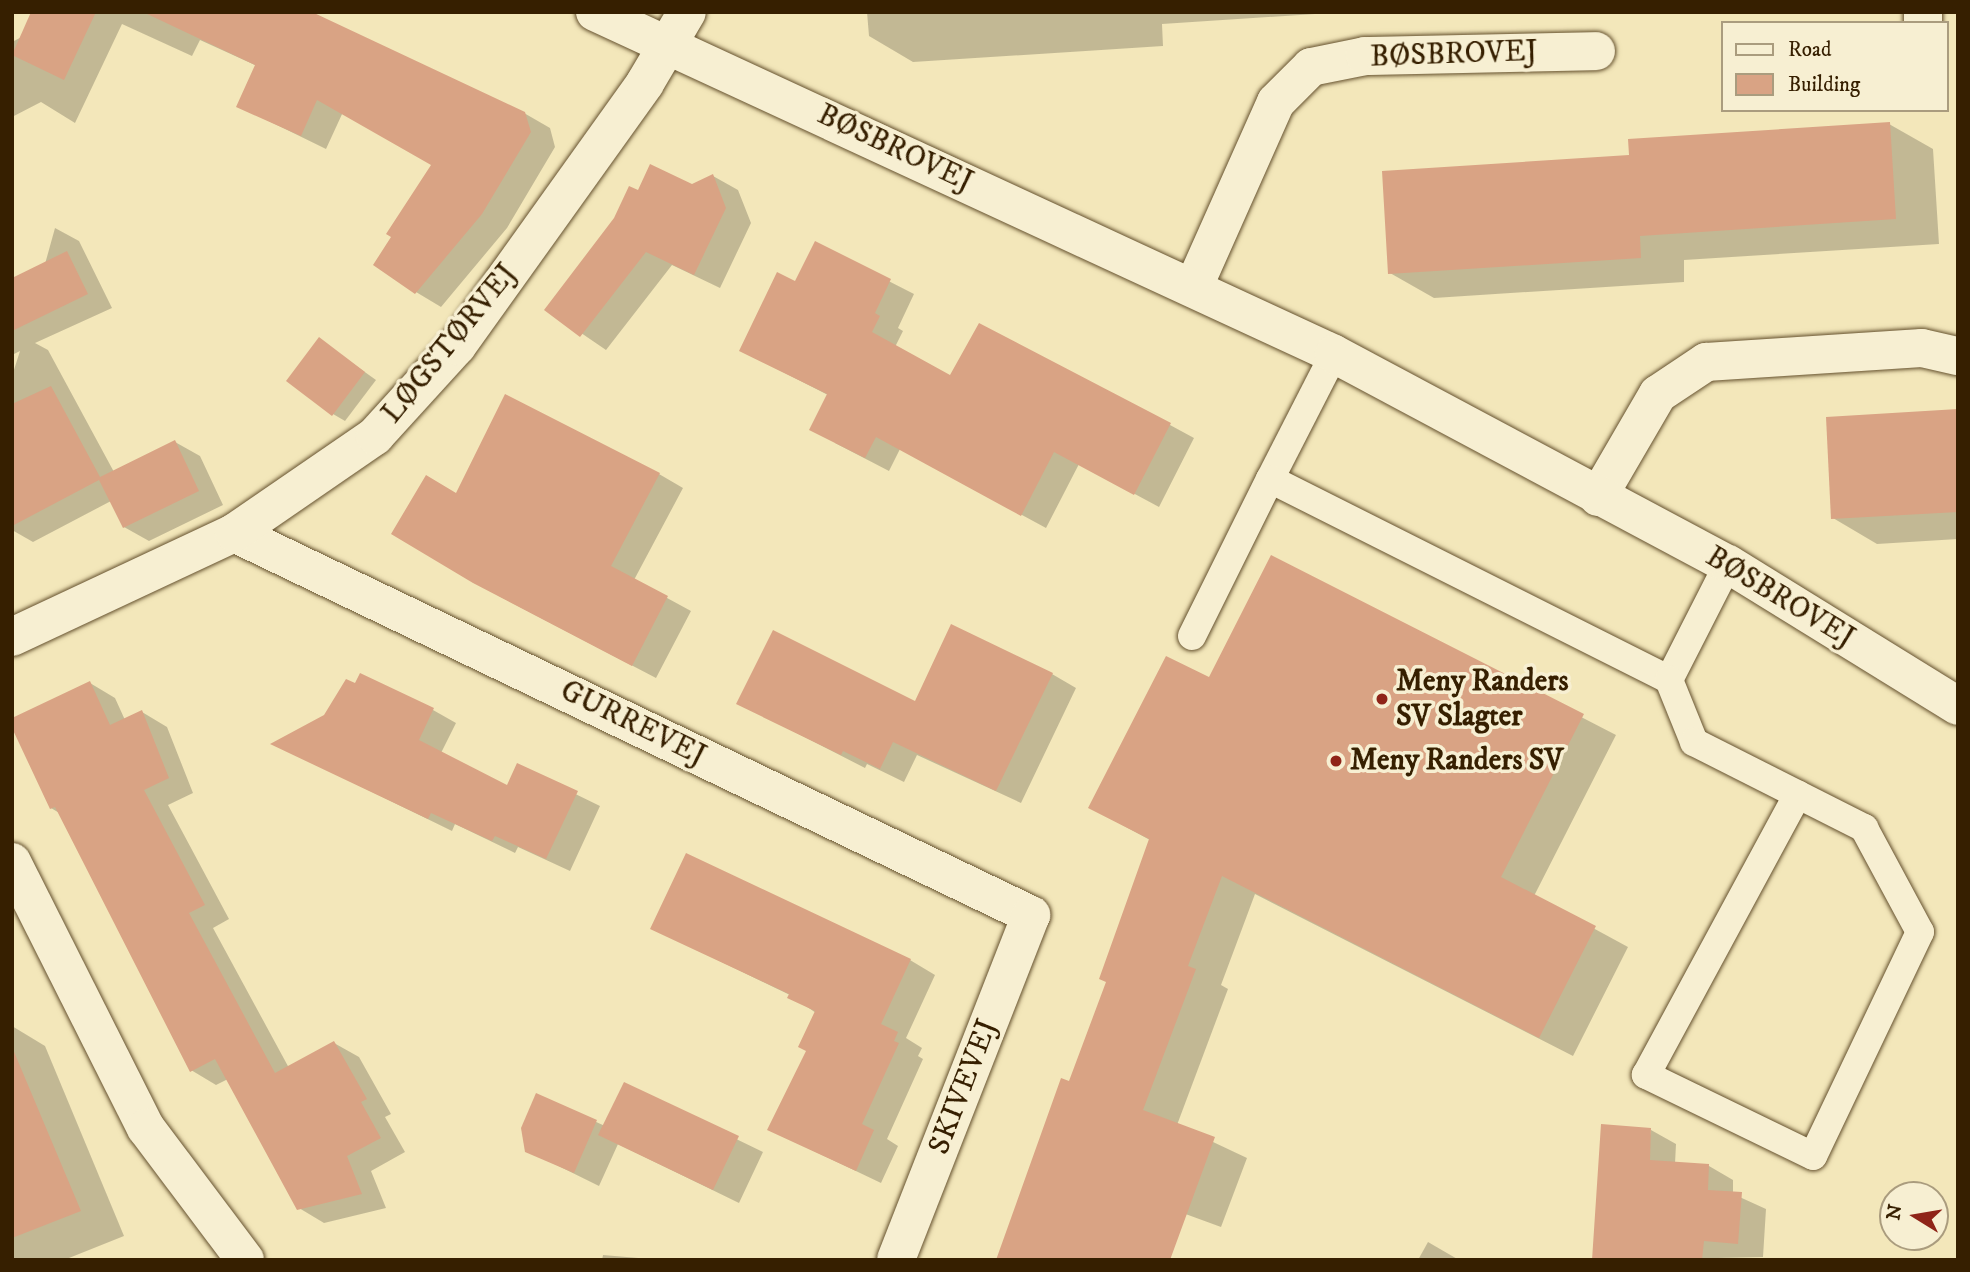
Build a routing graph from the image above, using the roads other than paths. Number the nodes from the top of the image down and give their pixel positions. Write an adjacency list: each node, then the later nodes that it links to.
1 (595, 12): 3 (street, BØSBROVEJ)
2 (687, 12): 3 (street, LØGSTØRVEJ)
3 (669, 46): 5 (street, BØSBROVEJ); 10 (street, LØGSTØRVEJ)
4 (1596, 51): 5 (street, BØSBROVEJ)
5 (1194, 286): 6 (street, BØSBROVEJ)
6 (1334, 354): 8 (lane); 9 (street, BØSBROVEJ)
7 (1958, 356): 9 (street)
8 (1270, 479): 12 (lane); 14 (lane)
9 (1598, 497): 11 (street, BØSBROVEJ)
10 (234, 533): 13 (street, LØGSTØRVEJ); 18 (street, GURREVEJ)
11 (1728, 564): 14 (lane); 15 (street, BØSBROVEJ)
12 (1192, 636)
13 (12, 637)
14 (1669, 680): 16 (lane)
15 (1958, 705)
16 (1798, 794): 16 (lane)
17 (14, 868): 19 (street)
18 (1031, 915): 20 (street, SKIVEVEJ)
19 (245, 1260)
20 (896, 1260)

